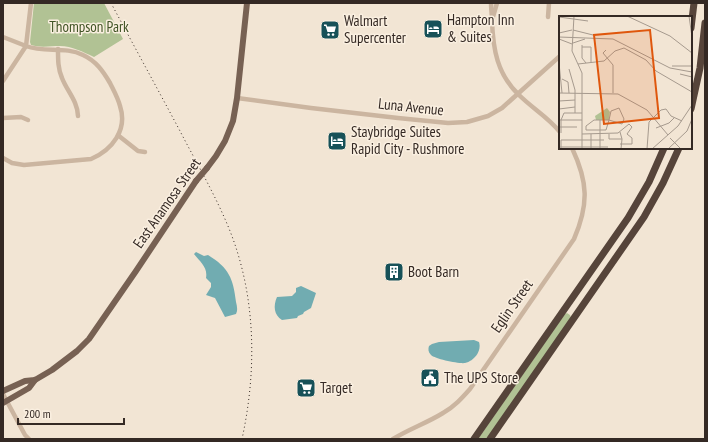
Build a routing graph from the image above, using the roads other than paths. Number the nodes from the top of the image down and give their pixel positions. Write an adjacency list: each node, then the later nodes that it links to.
1 (31, 3): 15 (street)
2 (246, 3): 21 (main road, East Anamosa Street)
3 (492, 3): 10 (street)
4 (497, 3): 10 (street)
5 (549, 3): 9 (street)
6 (690, 3): 8 (highway)
7 (694, 3): 11 (highway)
8 (689, 16)
9 (548, 17)
10 (492, 20): 20 (street)
11 (692, 20)
12 (705, 23): 16 (highway)
13 (705, 34): 16 (highway)
14 (3, 37): 15 (street)
15 (26, 46): 17 (street); 19 (street)
16 (702, 47): 22 (highway)
17 (58, 50): 23 (street); 27 (street)
18 (559, 57): 20 (street, Luna Avenue)
19 (3, 81)
20 (518, 94): 21 (street, Luna Avenue); 26 (street)
21 (237, 98): 33 (main road, East Anamosa Street, bridge)
22 (692, 105)
23 (78, 116)
24 (3, 118): 25 (street)
25 (28, 120)
26 (559, 131)
27 (119, 136): 31 (street); 32 (street)
28 (572, 149): 37 (street, Eglin Street)
29 (664, 149): 38 (highway)
30 (679, 149): 39 (highway)
31 (145, 152)
32 (3, 158)
33 (35, 380): 34 (main road, East Anamosa Street); 35 (main road, East Anamosa Street)
34 (3, 392): 35 (street)
35 (5, 402): 36 (street)
36 (29, 439)
37 (393, 439)
38 (474, 439)
39 (490, 439)

